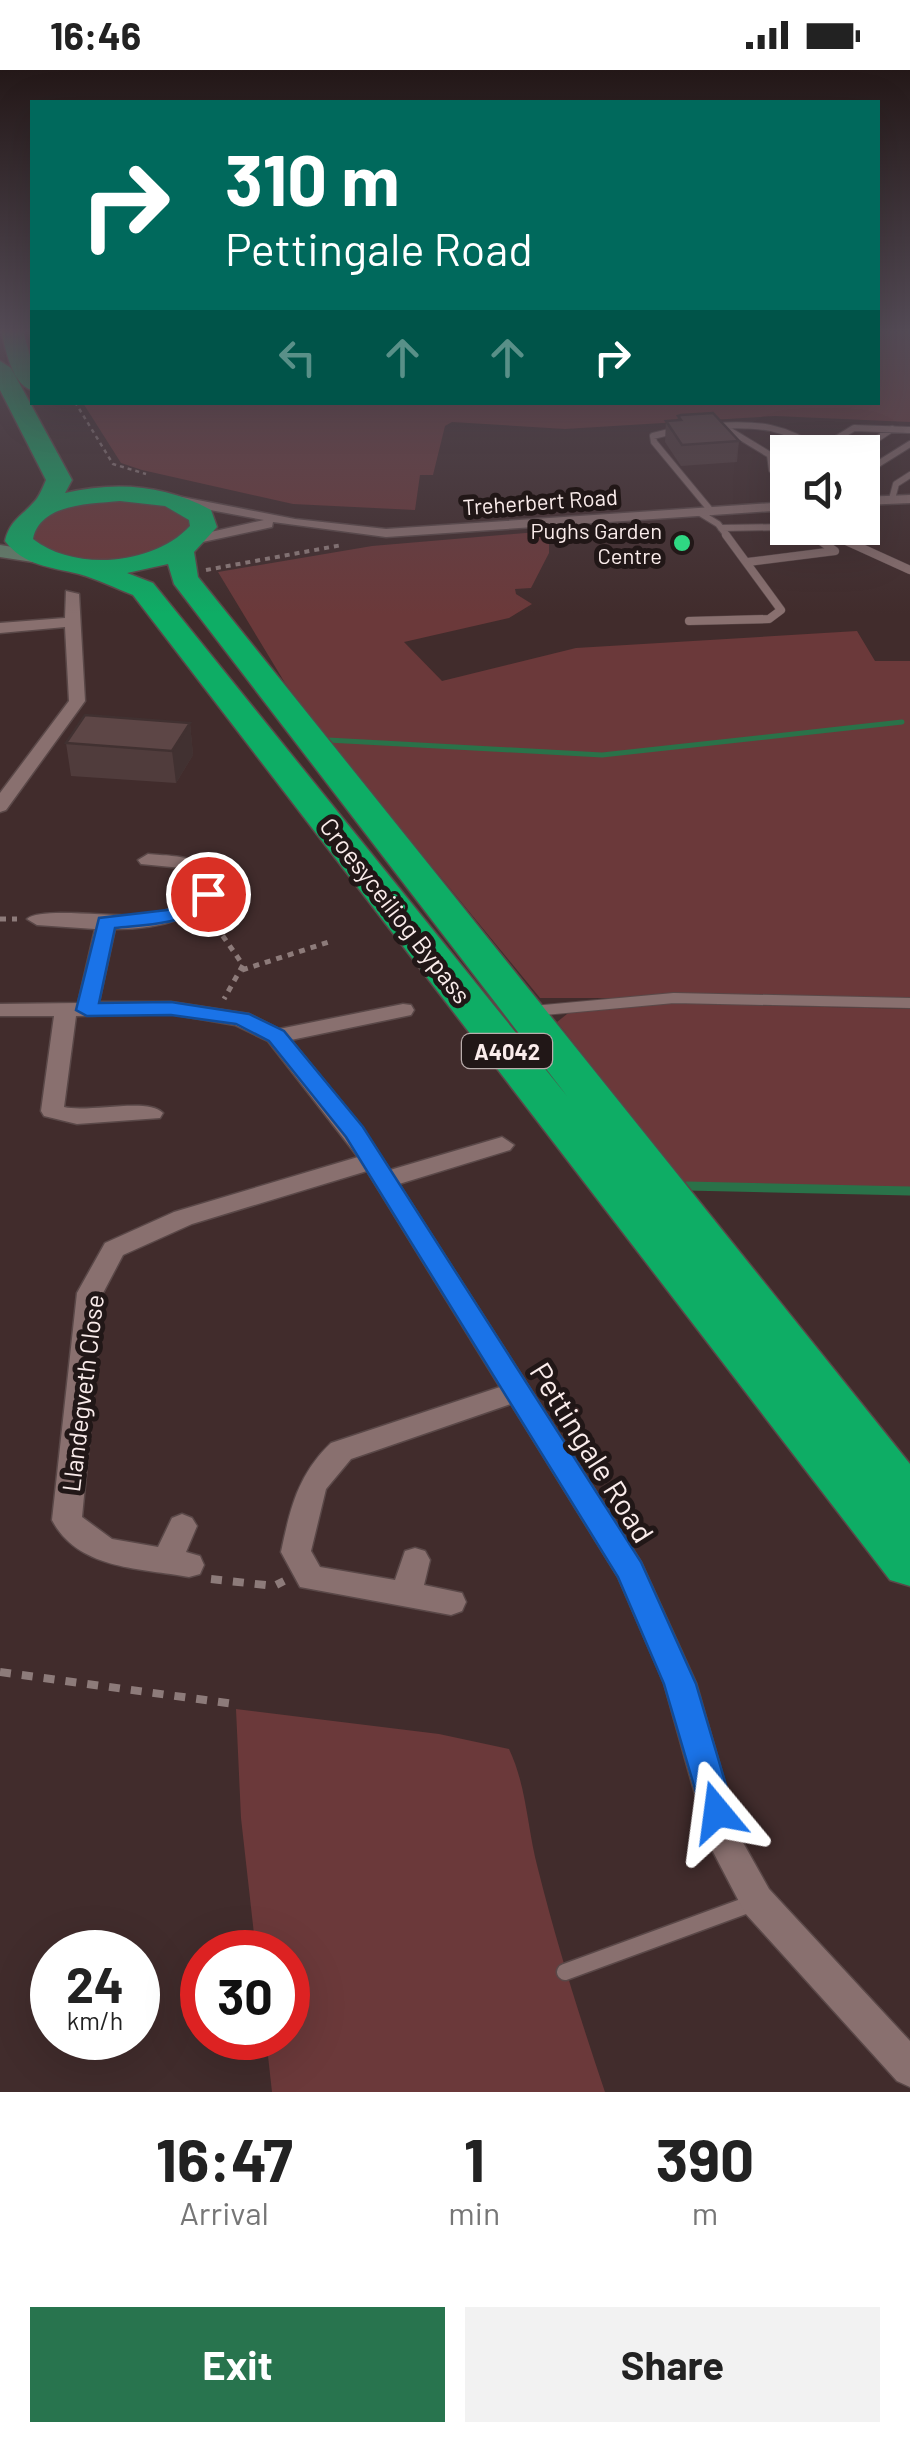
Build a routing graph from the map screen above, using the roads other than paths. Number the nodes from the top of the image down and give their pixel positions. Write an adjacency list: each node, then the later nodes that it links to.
1 (30, 425): 21 (highway)
2 (57, 425): 15 (highway)
3 (738, 425): 4 (lane)
4 (720, 426): 5 (lane); 12 (lane)
5 (704, 427)
6 (687, 428): 20 (lane)
7 (892, 429): 8 (lane); 9 (lane); 10 (lane)
8 (910, 430)
9 (844, 435)
10 (880, 437)
11 (910, 444): 13 (lane)
12 (770, 458)
13 (880, 463)
14 (910, 475): 17 (lane)
15 (156, 489): 21 (highway); 22 (street, Treherbert Road); 28 (highway, Croesyceiliog Bypass)
16 (880, 499): 17 (street)
17 (892, 499): 18 (street)
18 (910, 499)
19 (770, 507): 20 (street, Treherbert Road)
20 (706, 512): 22 (street, Treherbert Road); 24 (lane)
21 (23, 520): 29 (highway)
22 (295, 523): 28 (street, Treherbert Road)
23 (770, 527): 24 (lane)
24 (721, 528): 30 (lane)
25 (829, 545): 30 (lane)
26 (856, 545): 31 (lane)
27 (0, 552): 29 (street)
28 (188, 556): 32 (highway); 44 (highway, Croesyceiliog Bypass / A4042)
29 (40, 557): 32 (highway)
30 (748, 562): 33 (lane)
31 (910, 570)
32 (78, 580): 34 (street); 53 (highway, Croesyceiliog Bypass / A4042)
33 (689, 620)
34 (72, 622): 35 (street); 36 (street)
35 (0, 628)
36 (0, 806)
37 (148, 860): 39 (street)
38 (38, 919): 39 (street)
39 (106, 923): 42 (street)
40 (910, 1003): 44 (lane)
41 (0, 1010): 42 (street, Pettingale Road)
42 (77, 1010): 45 (street, Pettingale Road); 46 (street)
43 (402, 1010): 45 (street)
44 (524, 1012): 50 (highway, Croesyceiliog Bypass / A4042)
45 (276, 1036): 48 (street, Pettingale Road)
46 (152, 1113)
47 (502, 1145): 48 (street)
48 (379, 1170): 49 (street, Pettingale Road); 51 (street, Llandegveth Close)
49 (515, 1392): 54 (street); 56 (street, Pettingale Road)
50 (910, 1503)
51 (182, 1526)
52 (415, 1560): 54 (street)
53 (910, 1563)
54 (406, 1594): 55 (street)
55 (450, 1602)
56 (757, 1901): 57 (lane); 58 (street, Pettingale Road)
57 (565, 1972)
58 (910, 2068)

